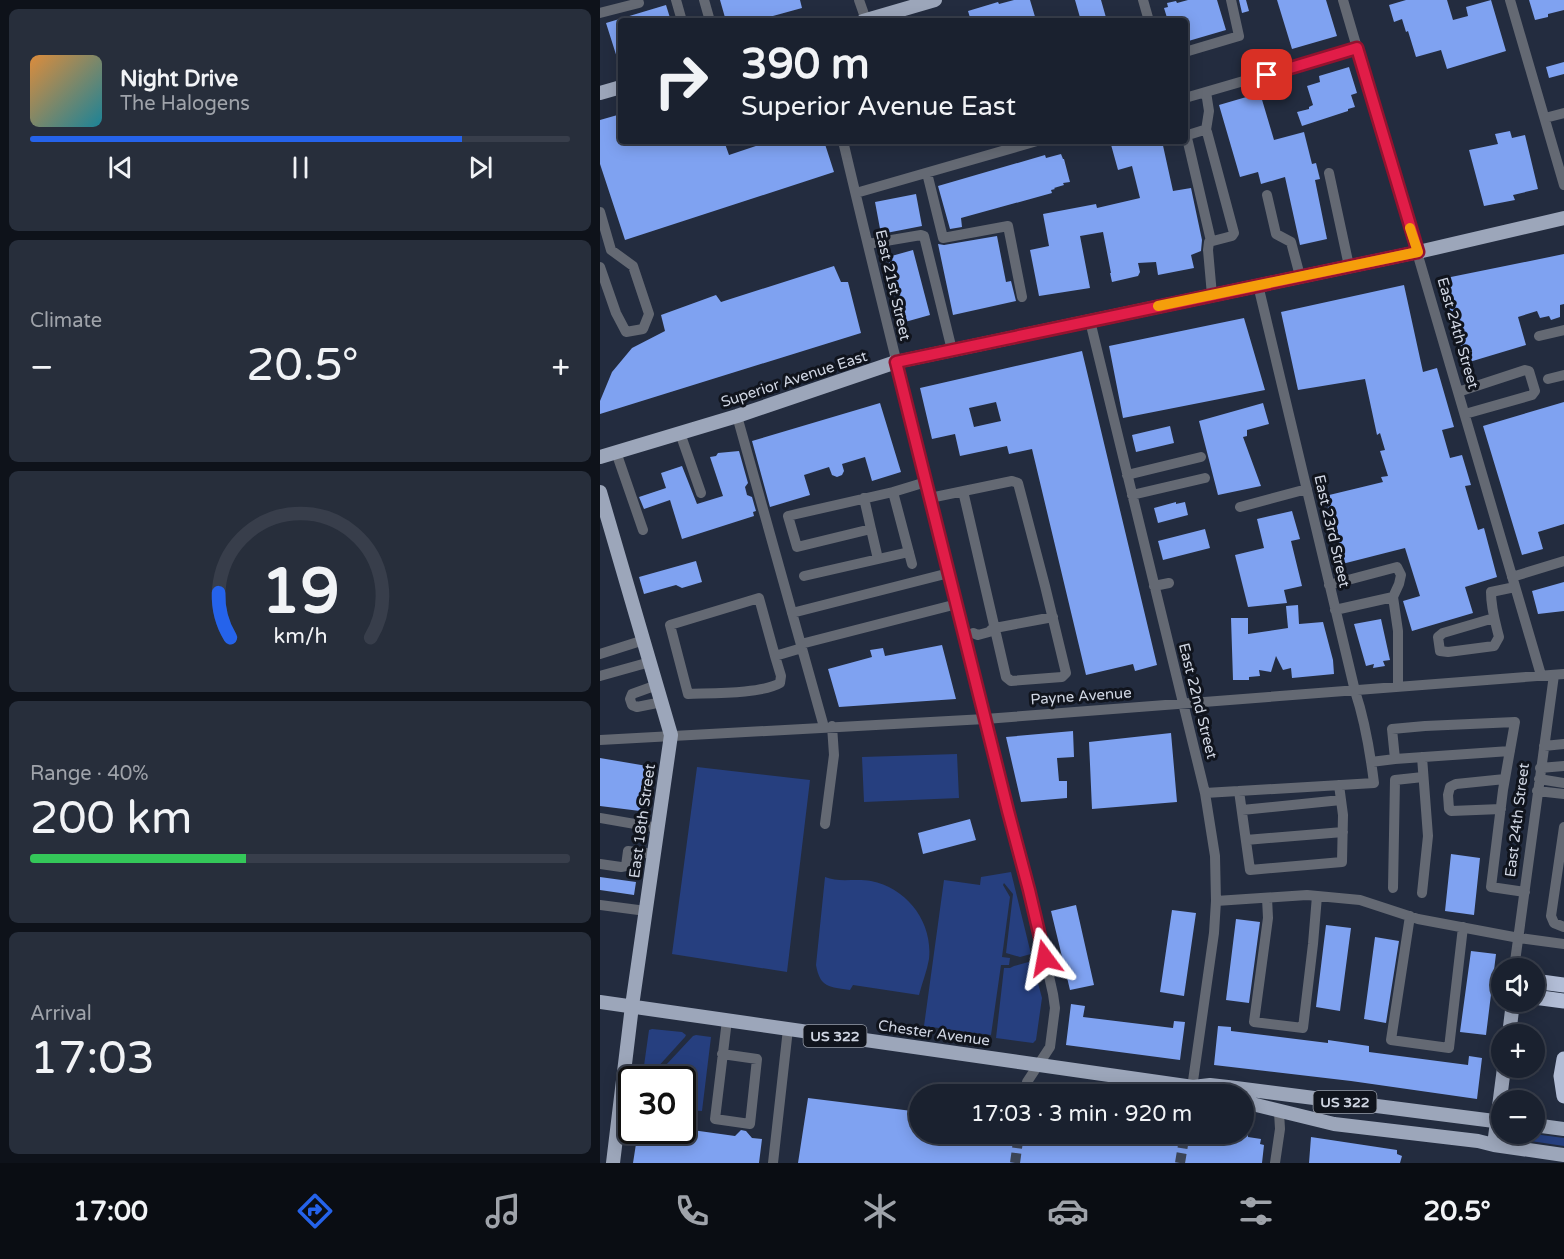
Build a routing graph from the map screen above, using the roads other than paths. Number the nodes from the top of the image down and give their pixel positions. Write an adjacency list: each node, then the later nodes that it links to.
1 (638, 0): 10 (street)
2 (676, 0): 11 (street)
3 (704, 0): 12 (street)
4 (859, 0): 13 (street)
5 (935, 0): 14 (main road)
6 (1143, 0): 15 (street)
7 (1231, 0): 17 (street)
8 (1343, 0): 16 (street, East 24th Street)
9 (1510, 0): 23 (street)
10 (600, 13)
11 (681, 18)
12 (709, 18)
13 (864, 18)
14 (875, 18)
15 (1148, 18)
16 (1357, 48): 19 (street); 40 (street, East 24th Street)
17 (1188, 51)
18 (618, 88): 20 (main road)
19 (1206, 92): 21 (street); 24 (street)
20 (600, 93)
21 (1188, 97)
22 (1564, 113): 23 (street)
23 (1545, 117): 31 (street)
24 (1206, 130): 25 (street); 37 (street)
25 (1188, 135)
26 (1188, 142): 37 (street)
27 (844, 144): 32 (street, East 21st Street)
28 (1027, 144): 29 (street)
29 (927, 173): 32 (street); 46 (street)
30 (1329, 173): 42 (street)
31 (1564, 185)
32 (856, 193): 38 (street, East 21st Street)
33 (1267, 195): 43 (street)
34 (600, 212): 36 (street)
35 (1564, 218): 40 (main road, Superior Avenue East)
36 (604, 237): 39 (street)
37 (1211, 241): 45 (street)
38 (868, 244): 50 (street); 51 (street, East 21st Street)
39 (611, 250): 41 (street); 41 (street)
40 (1418, 252): 42 (main road, Superior Avenue East); 54 (street, East 24th Street)
41 (600, 266)
42 (1349, 266): 43 (main road, Superior Avenue East)
43 (1300, 276): 44 (main road, Superior Avenue East)
44 (1258, 285): 45 (main road, Superior Avenue East); 64 (street, East 23rd Street)
45 (1212, 295): 47 (main road, Superior Avenue East)
46 (1022, 297)
47 (1090, 321): 50 (main road, Superior Avenue East); 61 (street, East 22nd Street)
48 (1564, 330): 49 (street)
49 (1539, 336)
50 (952, 350): 51 (main road, Superior Avenue East)
51 (896, 362): 56 (main road, Superior Avenue East); 63 (street, East 21st Street)
52 (1564, 375): 53 (street)
53 (1548, 379)
54 (1458, 392): 55 (street, East 24th Street); 55 (street)
55 (1465, 414): 81 (street, East 24th Street)
56 (737, 416): 57 (main road, Superior Avenue East); 88 (street)
57 (680, 433): 58 (main road, Superior Avenue East); 68 (street)
58 (616, 452): 59 (main road, Superior Avenue East); 74 (street)
59 (600, 457)
60 (1201, 457): 61 (street)
61 (1127, 475): 69 (street, East 22nd Street)
62 (1205, 478): 69 (street)
63 (926, 482): 67 (street); 71 (street, East 21st Street)
64 (1307, 489): 72 (street); 83 (street, East 23rd Street)
65 (963, 491): 71 (street); 89 (street); 91 (street)
66 (600, 492): 93 (main road, East 18th Street)
67 (893, 492): 70 (street); 75 (street)
68 (701, 493)
69 (1132, 495): 84 (street, East 22nd Street)
70 (864, 498): 73 (street); 73 (street)
71 (930, 498): 79 (street, East 21st Street)
72 (1240, 507)
73 (871, 529): 76 (street)
74 (643, 530)
75 (909, 552): 76 (street); 78 (street)
76 (878, 559): 80 (street)
77 (1564, 561): 81 (street)
78 (912, 564)
79 (949, 573): 86 (street, East 21st Street); 88 (street)
80 (804, 576)
81 (1513, 582): 90 (street); 99 (street, East 24th Street)
82 (1169, 583): 84 (street)
83 (1329, 585): 85 (street); 87 (street, East 23rd Street)
84 (1154, 586): 105 (street, East 22nd Street)
85 (1393, 597): 87 (street); 102 (street)
86 (957, 604): 92 (street, East 21st Street); 94 (street)
87 (1335, 610): 103 (street, East 23rd Street)
88 (792, 613): 94 (street)
89 (1053, 617): 91 (street); 91 (street)
90 (1494, 618): 90 (street)
91 (993, 629): 92 (street)
92 (969, 634): 106 (street, East 21st Street)
93 (644, 640): 95 (street); 97 (main road, East 18th Street)
94 (802, 646): 96 (street); 107 (street)
95 (600, 654)
96 (775, 656): 96 (street)
97 (650, 662): 100 (street); 101 (main road, East 18th Street)
98 (1559, 674): 99 (street, Payne Avenue); 111 (street, East 24th Street)
99 (1540, 675): 102 (street, Payne Avenue)
100 (600, 676)
101 (657, 685): 104 (main road, East 18th Street); 104 (street)
102 (1398, 687): 103 (street, Payne Avenue)
103 (1355, 691): 105 (street, Payne Avenue); 115 (street, East 23rd Street)
104 (662, 702): 108 (main road, East 18th Street)
105 (1182, 704): 106 (street, Payne Avenue); 124 (street, East 22nd Street)
106 (986, 719): 107 (street, Payne Avenue); 161 (street, East 21st Street)
107 (828, 726): 108 (street, Payne Avenue); 130 (street)
108 (671, 735): 109 (street, Payne Avenue); 132 (main road, East 18th Street)
109 (600, 740)
110 (1564, 744): 111 (street)
111 (1544, 746): 117 (street, East 24th Street)
112 (1510, 751): 113 (street); 114 (street); 119 (street)
113 (1422, 757): 114 (street); 118 (street)
114 (1395, 759): 115 (street)
115 (1371, 762): 121 (street, East 23rd Street)
116 (1564, 766): 117 (street)
117 (1540, 774): 120 (street); 123 (street, East 24th Street)
118 (1423, 777): 137 (street); 139 (street)
119 (1505, 779): 127 (street); 127 (street)
120 (1564, 783)
121 (1339, 785): 122 (street); 126 (street)
122 (1239, 791): 124 (street); 128 (street)
123 (1538, 791): 125 (street); 138 (street, East 24th Street)
124 (1205, 793): 142 (street, East 22nd Street)
125 (1564, 794)
126 (1341, 800): 128 (street); 133 (street)
127 (1501, 809): 138 (street)
128 (1242, 810): 134 (street)
129 (600, 818): 132 (street)
130 (825, 824)
131 (1564, 827): 147 (street)
132 (658, 828): 135 (main road, East 18th Street)
133 (1343, 832): 134 (street); 134 (street)
134 (1246, 840)
135 (654, 854): 136 (street); 144 (main road, East 18th Street)
136 (600, 864)
137 (1393, 888)
138 (1525, 892): 148 (street, East 24th Street)
139 (1422, 894)
140 (1317, 896): 141 (street); 141 (street); 145 (street)
141 (1267, 898): 142 (street)
142 (1216, 901): 164 (street, East 22nd Street)
143 (600, 905): 144 (street)
144 (646, 911): 156 (main road, East 18th Street)
145 (1410, 916): 146 (street); 146 (street)
146 (1464, 927): 148 (street)
147 (1564, 927)
148 (1519, 938): 149 (street); 150 (street, East 24th Street)
149 (1564, 944)
150 (1516, 958)
151 (1545, 982): 152 (highway)
152 (1564, 985)
153 (1545, 998): 154 (highway)
154 (1564, 1001)
155 (600, 1002): 156 (main road, Chester Avenue / US 322)
156 (632, 1006): 157 (main road, Chester Avenue / US 322); 174 (main road, East 18th Street)
157 (727, 1020): 158 (main road, Chester Avenue / US 322); 159 (street)
158 (788, 1029): 161 (main road, Chester Avenue / US 322); 175 (street)
159 (722, 1054): 159 (street)
160 (1564, 1059): 166 (highway)
161 (1039, 1065): 162 (street, East 21st Street); 163 (main road, Chester Avenue / US 322)
162 (1027, 1084)
163 (1151, 1084)
164 (1193, 1084)
165 (1254, 1090): 169 (main road, Chester Avenue / US 322)
166 (1564, 1096)
167 (1254, 1105): 168 (main road, US 322)
168 (1280, 1112): 172 (main road, US 322); 176 (street)
169 (1491, 1121)
170 (1545, 1126): 171 (main road)
171 (1564, 1129)
172 (1494, 1145): 173 (main road, US 322)
173 (1564, 1155)
174 (613, 1163)
175 (774, 1163)
176 (1275, 1163)

